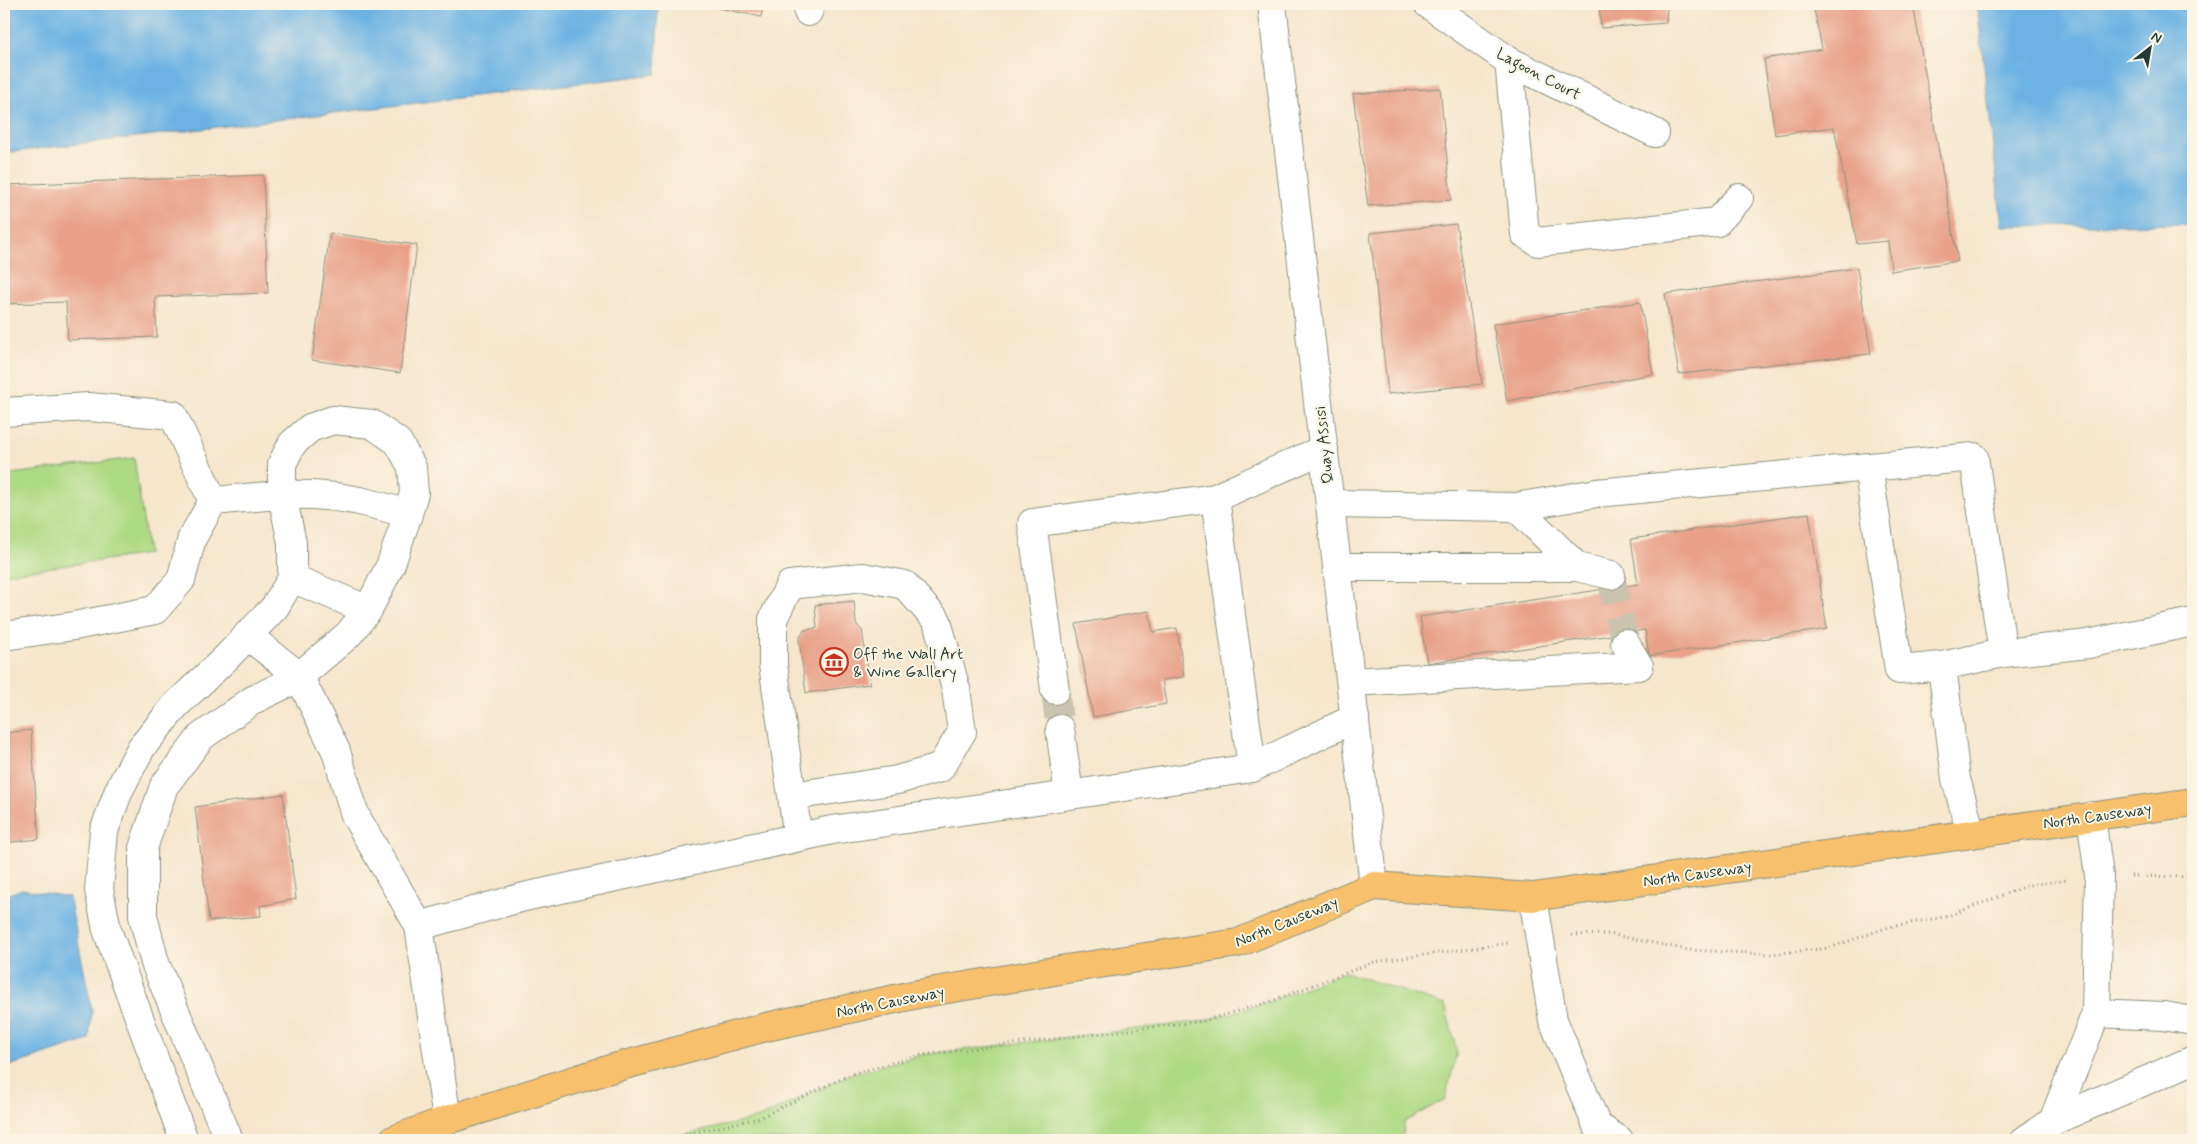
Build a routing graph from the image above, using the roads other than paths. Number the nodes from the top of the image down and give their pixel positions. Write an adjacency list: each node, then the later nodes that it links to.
1 (1272, 4): 7 (street, Quay Assisi)
2 (1428, 4): 3 (street, Lagoon Court)
3 (1509, 61): 4 (street, Lagoon Court); 5 (street)
4 (1656, 133)
5 (1739, 198)
6 (4, 412): 11 (street)
7 (1324, 449): 10 (street); 12 (street, Quay Assisi)
8 (1868, 467): 13 (street); 24 (street); 25 (street)
9 (282, 495): 11 (street); 14 (street); 14 (street); 18 (street)
10 (1214, 498): 28 (street); 31 (street)
11 (213, 501): 22 (street)
12 (1330, 504): 13 (street); 15 (street, Quay Assisi)
13 (1516, 508): 16 (street)
14 (408, 514): 19 (street)
15 (1337, 567): 16 (street); 27 (street, Quay Assisi)
16 (1577, 567): 17 (street)
17 (1611, 575)
18 (292, 578): 19 (street); 21 (street)
19 (368, 610): 26 (street)
20 (2193, 622): 24 (street)
21 (248, 635): 26 (street); 46 (street)
22 (4, 636)
23 (1625, 643): 27 (street)
24 (2003, 653): 25 (street)
25 (1942, 666): 36 (street)
26 (299, 676): 40 (street); 47 (street)
27 (1351, 682): 29 (street, Quay Assisi)
28 (1055, 690)
29 (1355, 718): 31 (street); 38 (street, Quay Assisi)
30 (1060, 729): 32 (street)
31 (1252, 768): 32 (street)
32 (1069, 794): 37 (street)
33 (792, 796): 33 (street); 37 (street)
34 (2193, 802): 35 (main road, North Causeway)
35 (2091, 816): 36 (main road, North Causeway); 41 (street)
36 (1971, 834): 39 (main road, North Causeway)
37 (798, 837): 40 (street)
38 (1374, 886): 39 (main road, North Causeway); 44 (main road, North Causeway)
39 (1533, 897): 49 (street)
40 (419, 926): 44 (street)
41 (2096, 1013): 42 (street); 45 (street)
42 (2193, 1021)
43 (2193, 1060): 45 (street)
44 (448, 1120): 48 (main road, North Causeway)
45 (2053, 1121): 50 (street)
46 (184, 1140)
47 (229, 1140)
48 (393, 1140)
49 (1619, 1140)
50 (2025, 1140)

